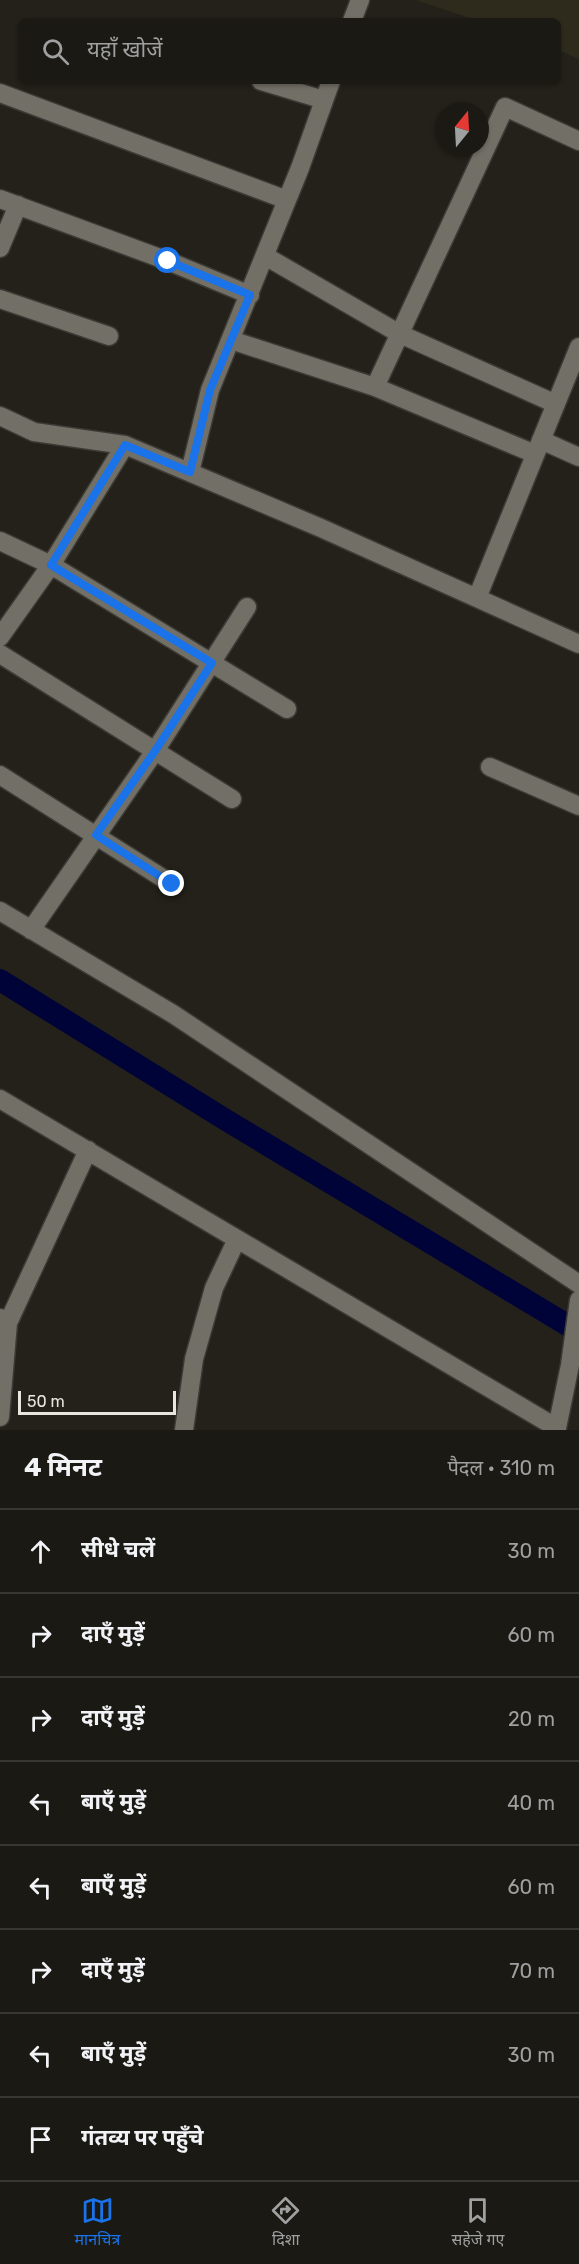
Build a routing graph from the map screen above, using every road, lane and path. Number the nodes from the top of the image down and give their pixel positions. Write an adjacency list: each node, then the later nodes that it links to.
1 (360, 0): 2 (street)
2 (353, 18)
3 (271, 84): 6 (street)
4 (330, 84): 6 (street)
5 (0, 93): 9 (street)
6 (324, 100): 9 (street)
7 (579, 141): 15 (street)
8 (0, 199): 10 (street)
9 (287, 200): 12 (street)
10 (18, 206): 11 (street); 13 (street)
11 (0, 248)
12 (265, 256): 13 (street); 15 (street)
13 (250, 295): 17 (street)
14 (0, 298): 16 (street)
15 (400, 334): 19 (street); 20 (street)
16 (110, 336)
17 (231, 340): 19 (street); 25 (street)
18 (579, 347): 20 (street)
19 (375, 387): 23 (street)
20 (556, 404): 23 (street)
21 (0, 416): 22 (street)
22 (125, 445): 25 (street); 27 (street)
23 (538, 447): 24 (street); 28 (street)
24 (579, 457)
25 (190, 472): 28 (street)
26 (0, 541): 27 (street)
27 (51, 565): 30 (street); 33 (street)
28 (477, 598): 31 (street)
29 (247, 607): 33 (street)
30 (0, 637)
31 (579, 644)
32 (0, 654): 35 (street)
33 (212, 663): 34 (street); 35 (street)
34 (287, 709)
35 (155, 751): 38 (street); 40 (street)
36 (490, 767): 39 (street)
37 (0, 775): 40 (street)
38 (232, 799)
39 (579, 806)
40 (96, 835): 41 (street); 43 (street)
41 (172, 884)
42 (0, 911): 43 (street)
43 (31, 930): 47 (street)
44 (0, 1099): 45 (street)
45 (88, 1150): 46 (street); 49 (street)
46 (237, 1239): 51 (street); 52 (street)
47 (579, 1284)
48 (579, 1300): 51 (street)
49 (4, 1321): 50 (street)
50 (0, 1417)
51 (557, 1429)
52 (184, 1430)

